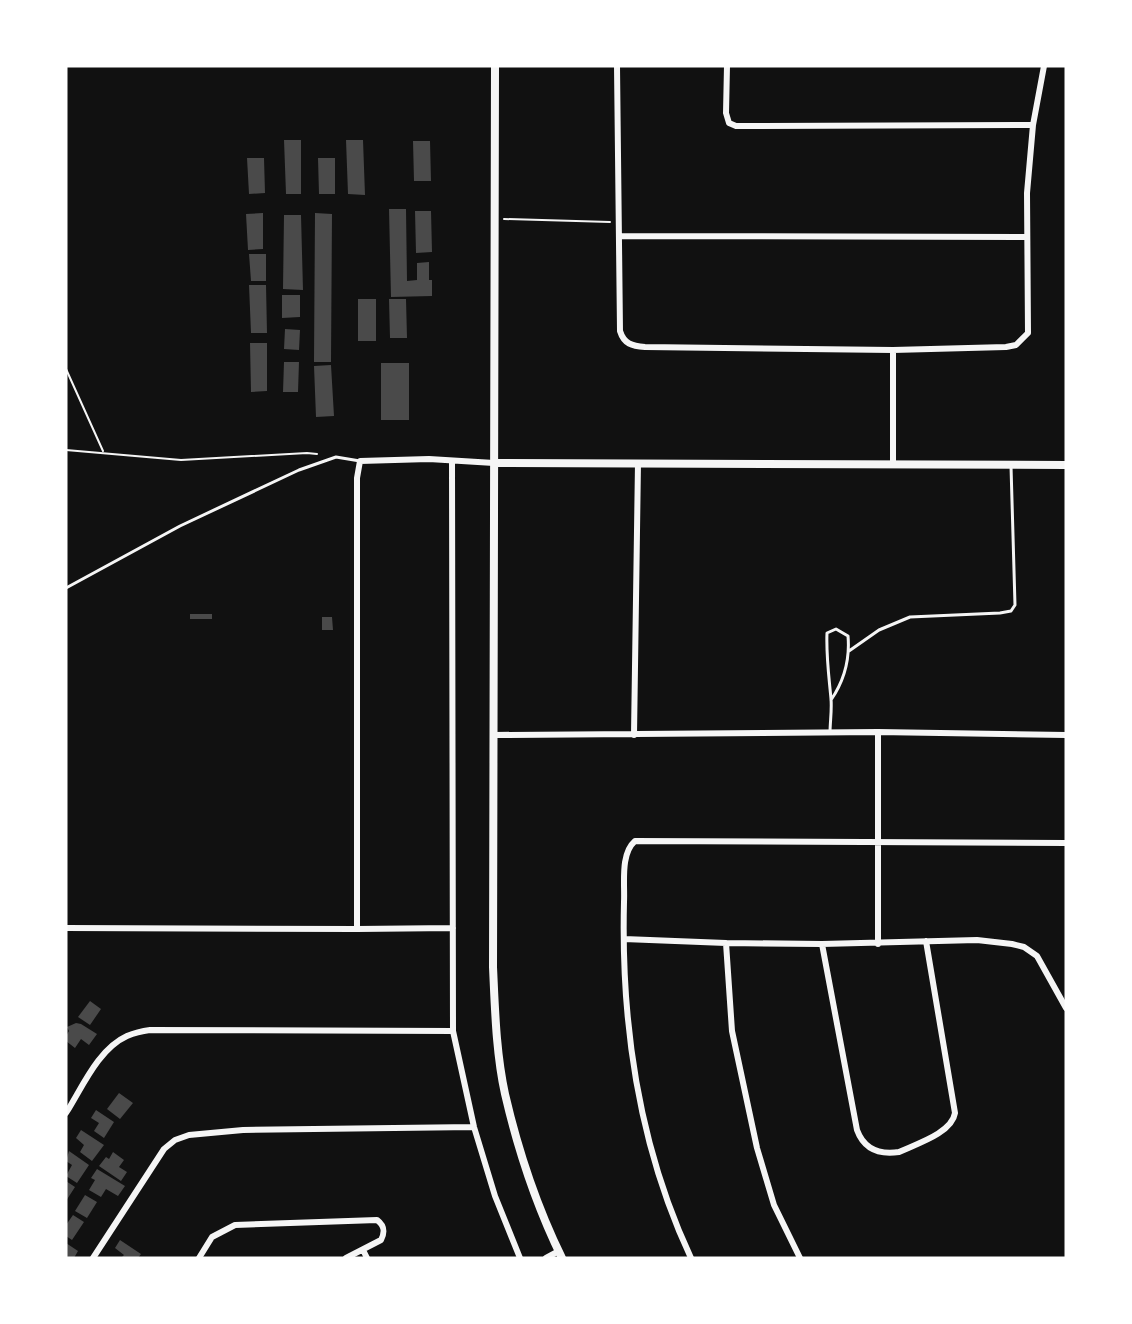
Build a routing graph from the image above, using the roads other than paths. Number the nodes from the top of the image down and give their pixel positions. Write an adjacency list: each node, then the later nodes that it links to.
1 (495, 66): 11 (street)
2 (617, 66): 6 (street)
3 (727, 66): 5 (street)
4 (1044, 66): 5 (street)
5 (1033, 125): 7 (street)
6 (620, 236): 7 (street); 8 (street)
7 (1026, 237): 8 (street)
8 (893, 350): 13 (street)
9 (360, 460): 10 (street); 16 (lane); 28 (street)
10 (452, 461): 11 (street); 27 (street)
11 (494, 462): 12 (street); 21 (street)
12 (638, 463): 13 (street); 22 (street)
13 (894, 464): 14 (street)
14 (1011, 465): 15 (street); 17 (lane)
15 (1066, 465)
16 (66, 588)
17 (849, 651): 18 (lane); 18 (lane)
18 (831, 700): 20 (lane)
19 (878, 732): 20 (street); 23 (street); 24 (street)
20 (830, 733): 22 (street)
21 (494, 735): 22 (street); 39 (street)
22 (634, 735)
23 (1066, 735)
24 (877, 841): 25 (street); 29 (street); 33 (street)
25 (1066, 843)
26 (66, 928): 28 (street)
27 (453, 928): 28 (street); 35 (street)
28 (357, 929)
29 (624, 939): 31 (street); 46 (street)
30 (926, 941): 32 (street); 33 (street); 34 (street)
31 (726, 943): 32 (street); 47 (street)
32 (822, 944): 33 (street)
33 (878, 944)
34 (1066, 1008)
35 (453, 1031): 36 (street); 37 (street)
36 (66, 1113)
37 (474, 1127): 40 (street); 44 (street)
38 (363, 1250): 41 (street); 42 (street); 43 (street)
39 (560, 1255): 45 (street)
40 (93, 1258)
41 (199, 1258)
42 (346, 1258)
43 (368, 1258)
44 (520, 1258)
45 (546, 1258)
46 (691, 1258)
47 (800, 1258)

